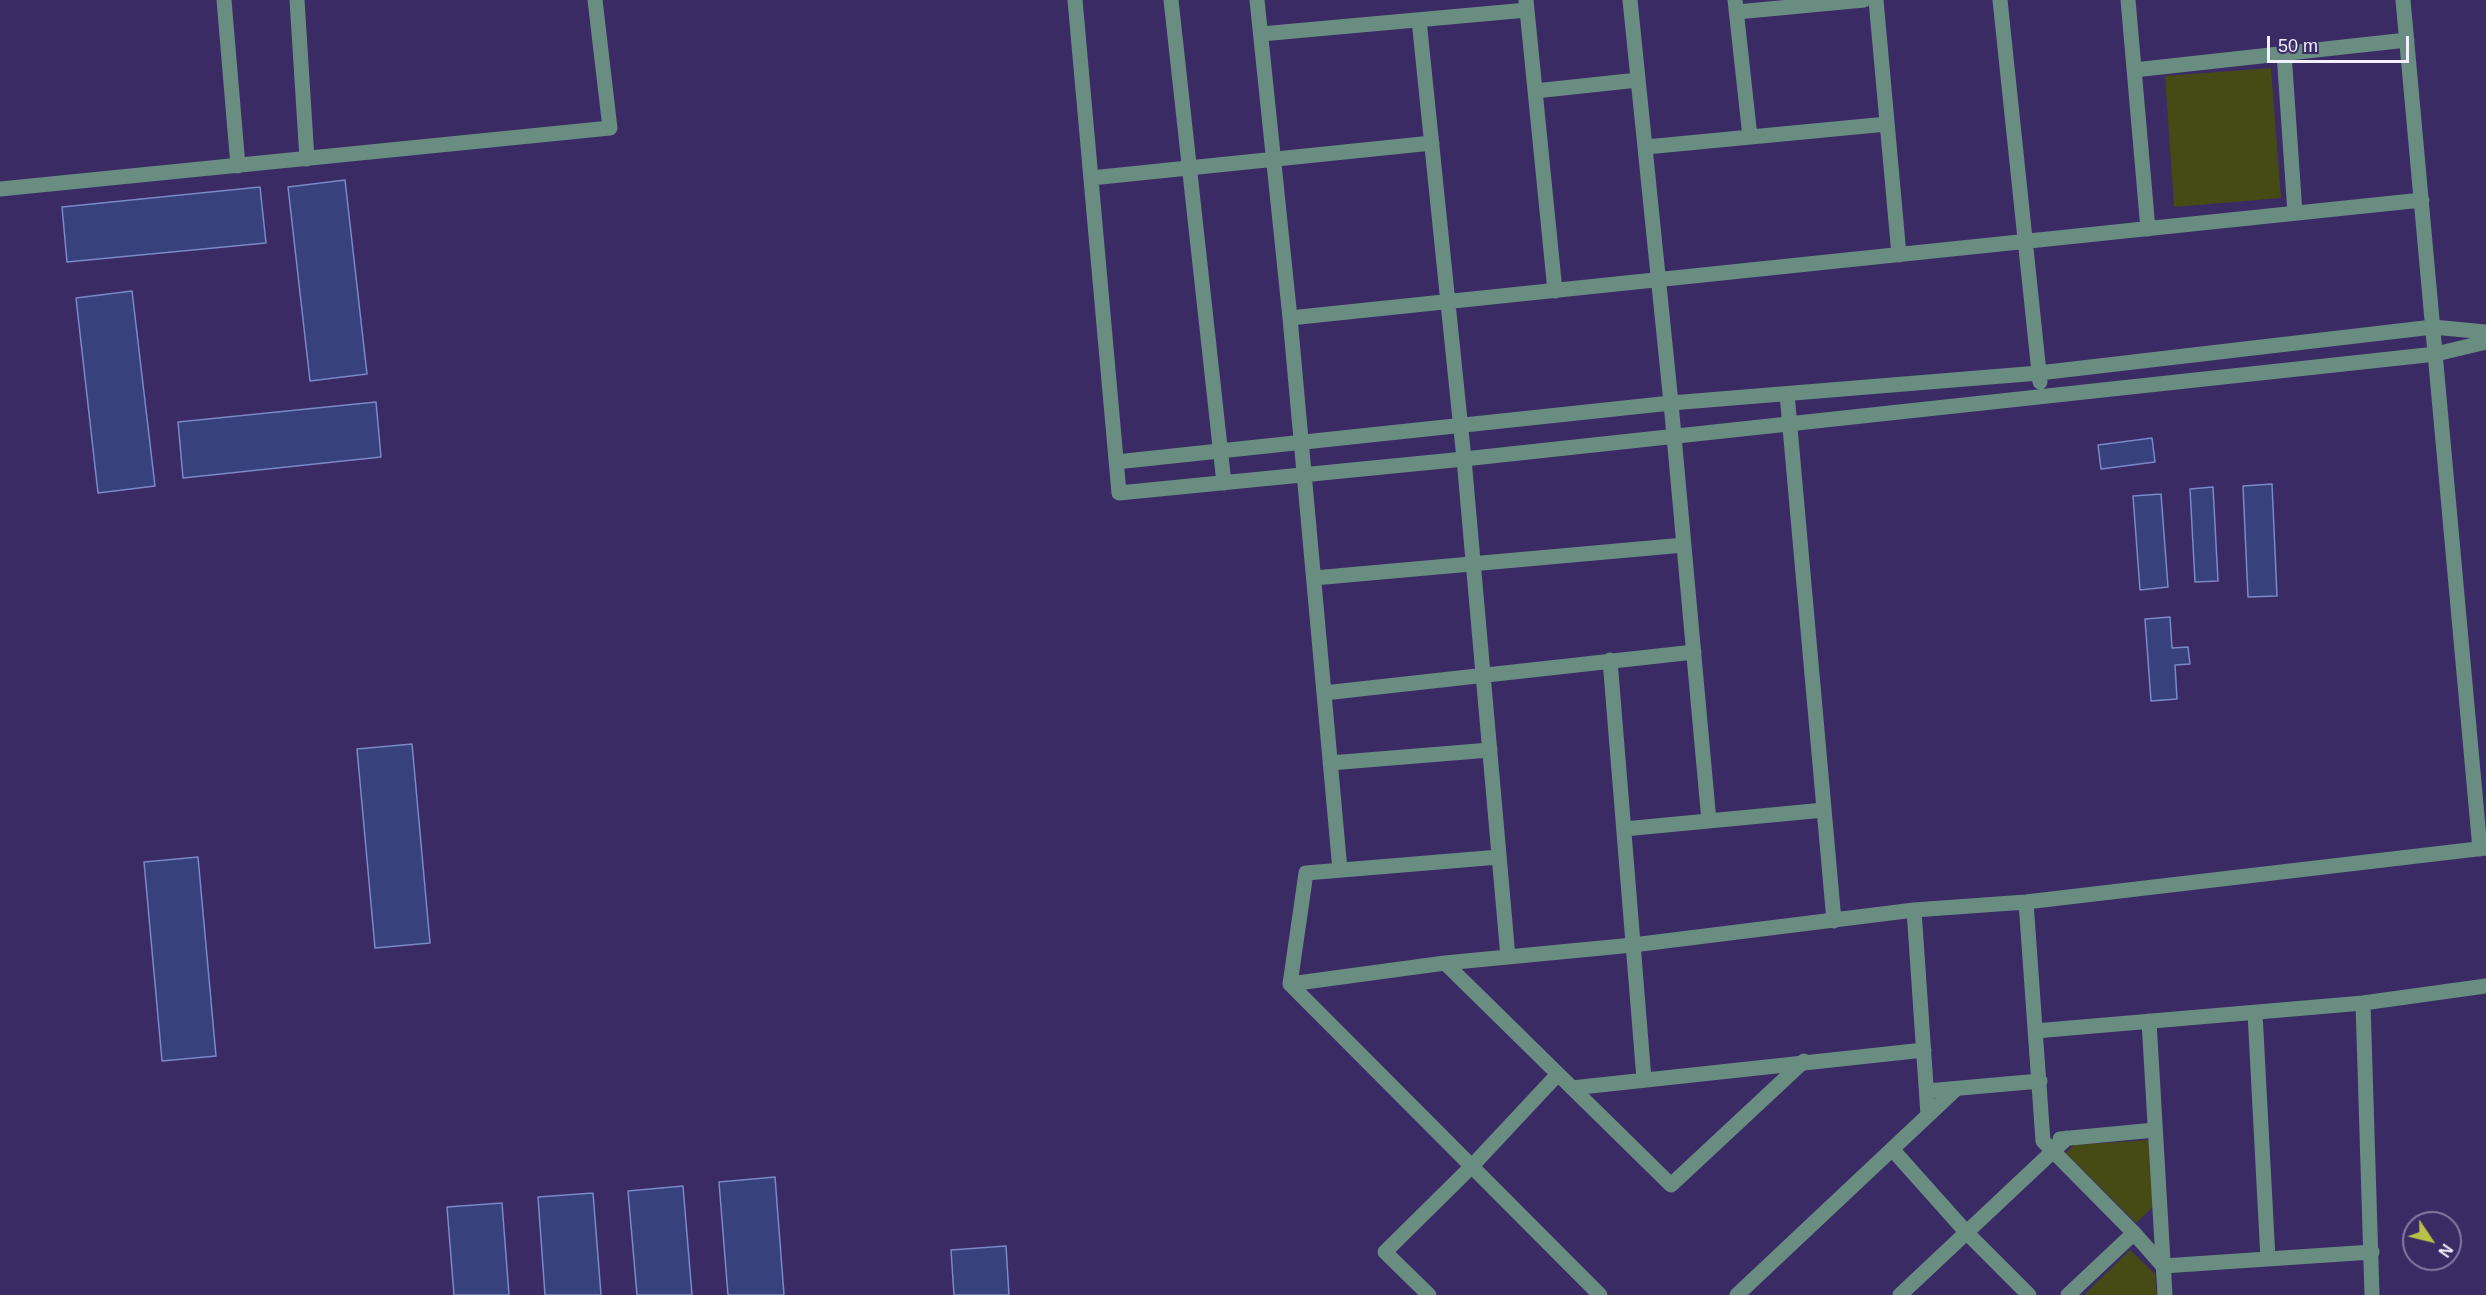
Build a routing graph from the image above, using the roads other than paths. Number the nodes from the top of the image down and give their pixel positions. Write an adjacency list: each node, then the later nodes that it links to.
1 (224, 0): 28 (street)
2 (297, 0): 26 (street)
3 (595, 0): 26 (street)
4 (1075, 0): 30 (street)
5 (1172, 0): 29 (street)
6 (1257, 0): 16 (street)
7 (1630, 0): 20 (street)
8 (1864, 0): 14 (street)
9 (1876, 0): 22 (street)
10 (2000, 0): 35 (street)
11 (2128, 0): 19 (street)
12 (2403, 0): 17 (street)
13 (1527, 5): 15 (street); 21 (street)
14 (1736, 6): 23 (street)
15 (1419, 20): 16 (street); 24 (street)
16 (1261, 34): 27 (street)
17 (2407, 40): 18 (street); 32 (street)
18 (2284, 53): 19 (street); 33 (street)
19 (2134, 70): 34 (street)
20 (1638, 80): 21 (street); 25 (street)
21 (1535, 91): 38 (street)
22 (1887, 124): 23 (street); 36 (street)
23 (1750, 137): 25 (street)
24 (1432, 143): 27 (street); 39 (street)
25 (1646, 147): 37 (street)
26 (307, 159): 28 (street)
27 (1273, 159): 29 (street); 40 (street)
28 (238, 166): 31 (street)
29 (1190, 168): 30 (street); 53 (street)
30 (1091, 178): 55 (street)
31 (0, 189)
32 (2421, 200): 33 (street); 41 (street)
33 (2295, 213): 34 (street)
34 (2148, 229): 35 (street)
35 (2025, 242): 36 (street); 45 (street)
36 (1899, 255): 37 (street)
37 (1659, 280): 38 (street); 48 (street)
38 (1556, 291): 39 (street)
39 (1448, 302): 40 (street); 50 (street)
40 (1290, 318): 52 (street)
41 (2433, 327): 42 (street); 44 (street); 45 (street)
42 (2486, 332)
43 (2486, 342): 44 (street)
44 (2436, 354): 47 (street); 70 (street)
45 (2039, 373): 46 (street); 47 (street)
46 (1787, 394): 48 (street); 49 (street)
47 (2041, 395): 49 (street)
48 (1671, 403): 50 (street); 51 (street)
49 (1788, 424): 51 (street); 67 (street)
50 (1461, 427): 52 (street); 54 (street)
51 (1674, 436): 54 (street); 58 (street)
52 (1302, 441): 53 (street); 56 (street)
53 (1220, 453): 55 (street); 57 (street)
54 (1464, 459): 56 (street); 59 (street)
55 (1116, 462): 57 (street)
56 (1305, 474): 57 (street); 60 (street)
57 (1224, 483)
58 (1684, 545): 59 (street); 61 (street)
59 (1473, 564): 60 (street); 63 (street)
60 (1314, 578): 64 (street)
61 (1694, 652): 62 (street); 68 (street)
62 (1610, 660): 63 (street); 69 (street)
63 (1483, 675): 64 (street); 65 (street)
64 (1324, 693): 66 (street)
65 (1490, 750): 66 (street); 71 (street)
66 (1330, 763): 72 (street)
67 (1824, 810): 68 (street); 75 (street)
68 (1709, 821): 69 (street)
69 (1624, 830): 76 (street)
70 (2483, 848): 73 (street)
71 (1499, 857): 72 (street); 77 (street)
72 (1340, 870): 79 (street)
73 (2026, 902): 74 (street); 84 (street)
74 (1914, 910): 75 (street); 85 (street)
75 (1834, 921): 76 (street)
76 (1633, 945): 77 (street); 88 (street)
77 (1508, 957): 78 (street)
78 (1445, 963): 79 (street); 87 (street)
79 (1290, 984): 97 (street)
80 (2486, 986): 81 (street)
81 (2363, 1003): 82 (street); 100 (street)
82 (2255, 1012): 83 (street); 101 (street)
83 (2150, 1021): 84 (street); 94 (street)
84 (2035, 1031): 89 (street)
85 (1924, 1050): 86 (street); 92 (street)
86 (1804, 1061): 88 (street); 90 (street)
87 (1558, 1074): 90 (street); 97 (street)
88 (1644, 1080): 90 (street)
89 (2040, 1081): 91 (street); 95 (street)
90 (1572, 1088)
91 (1956, 1089): 92 (street); 93 (street)
92 (1926, 1091): 93 (street)
93 (1928, 1115): 96 (street)
94 (2155, 1130): 95 (street); 102 (street)
95 (2048, 1146): 98 (street); 99 (street)
96 (1892, 1149): 98 (street); 105 (street)
97 (1472, 1166): 103 (street); 104 (street)
98 (1966, 1233): 106 (street); 107 (street)
99 (2134, 1233): 102 (street); 108 (street)
100 (2372, 1252): 101 (street); 110 (street)
101 (2268, 1259): 102 (street)
102 (2163, 1266): 109 (street)
103 (1428, 1295)
104 (1600, 1295)
105 (1737, 1295)
106 (1900, 1295)
107 (2029, 1295)
108 (2068, 1295)
109 (2165, 1295)
110 (2372, 1295)

